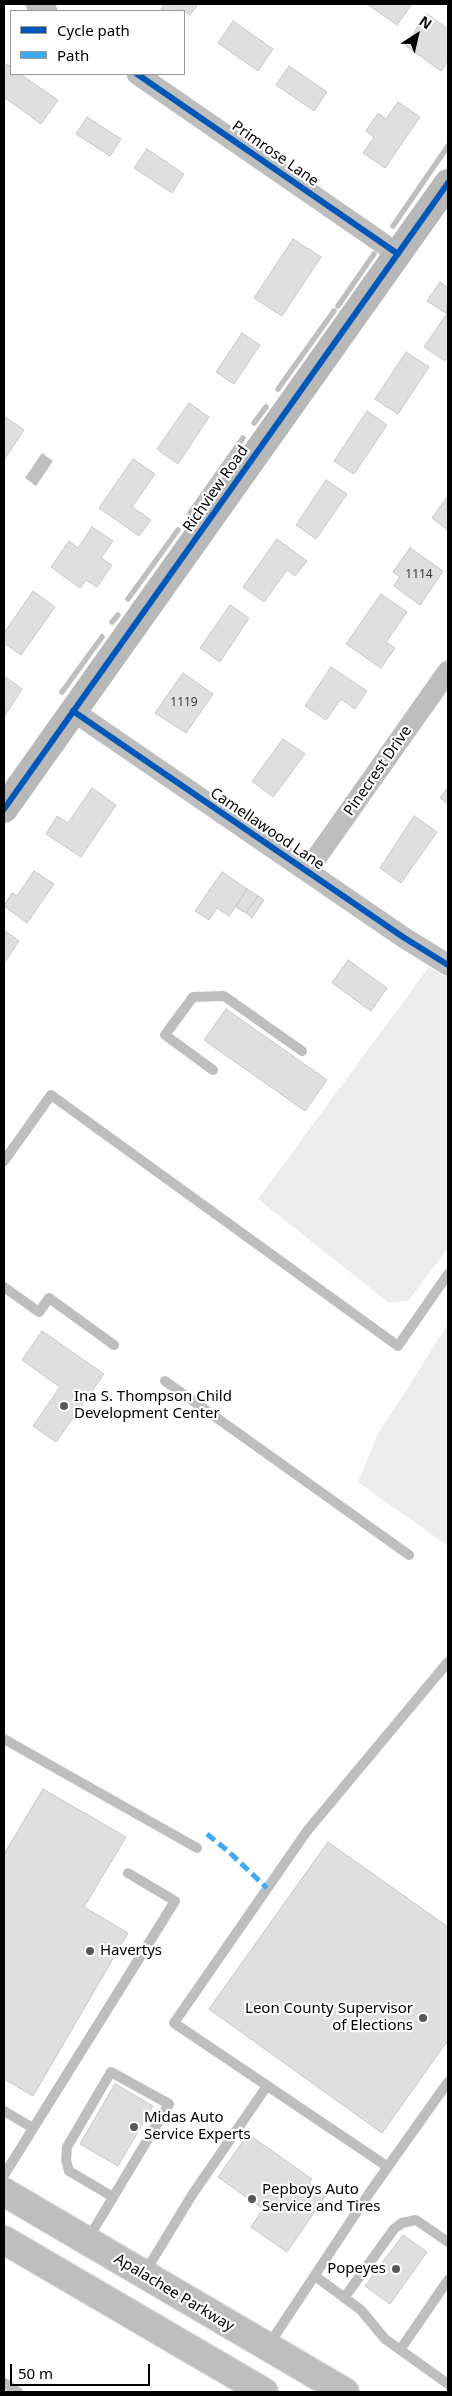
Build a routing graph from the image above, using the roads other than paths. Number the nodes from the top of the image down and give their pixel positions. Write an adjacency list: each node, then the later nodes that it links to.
1 (138, 75): 3 (street, Primrose Lane)
2 (448, 184): 3 (street, Richview Road)
3 (398, 254): 5 (street, Richview Road)
4 (448, 671): 7 (street, Pinecrest Drive)
5 (73, 711): 6 (street, Richview Road); 7 (street, Camellawood Lane)
6 (4, 809)
7 (307, 871): 8 (street, Camellawood Lane)
8 (448, 965)
9 (302, 1051): 10 (lane)
10 (214, 1070)
11 (4, 1161): 12 (lane)
12 (448, 1274)
13 (4, 1287): 14 (lane)
14 (114, 1345)
15 (165, 1381): 16 (lane)
16 (409, 1555)
17 (448, 1662): 22 (lane)
18 (4, 1739): 19 (lane)
19 (197, 1848)
20 (128, 1874): 24 (lane)
21 (448, 2082): 25 (lane)
22 (267, 2086): 25 (lane); 32 (lane)
23 (4, 2111): 24 (lane)
24 (34, 2128): 26 (lane)
25 (388, 2167): 33 (lane)
26 (4, 2175)
27 (4, 2192): 30 (main road, Apalachee Parkway)
28 (114, 2197): 28 (lane); 30 (lane)
29 (4, 2240): 38 (main road)
30 (87, 2241): 32 (main road, Apalachee Parkway)
31 (448, 2242): 35 (lane)
32 (143, 2275): 36 (main road, Apalachee Parkway)
33 (316, 2276): 35 (lane); 36 (lane)
34 (448, 2280): 37 (lane)
35 (344, 2298): 37 (lane)
36 (267, 2348): 38 (main road); 43 (main road, Apalachee Parkway)
37 (400, 2350): 40 (lane)
38 (218, 2366): 42 (main road)
39 (4, 2382): 41 (lane)
40 (448, 2384)
41 (18, 2392)
42 (261, 2392)
43 (345, 2392)

